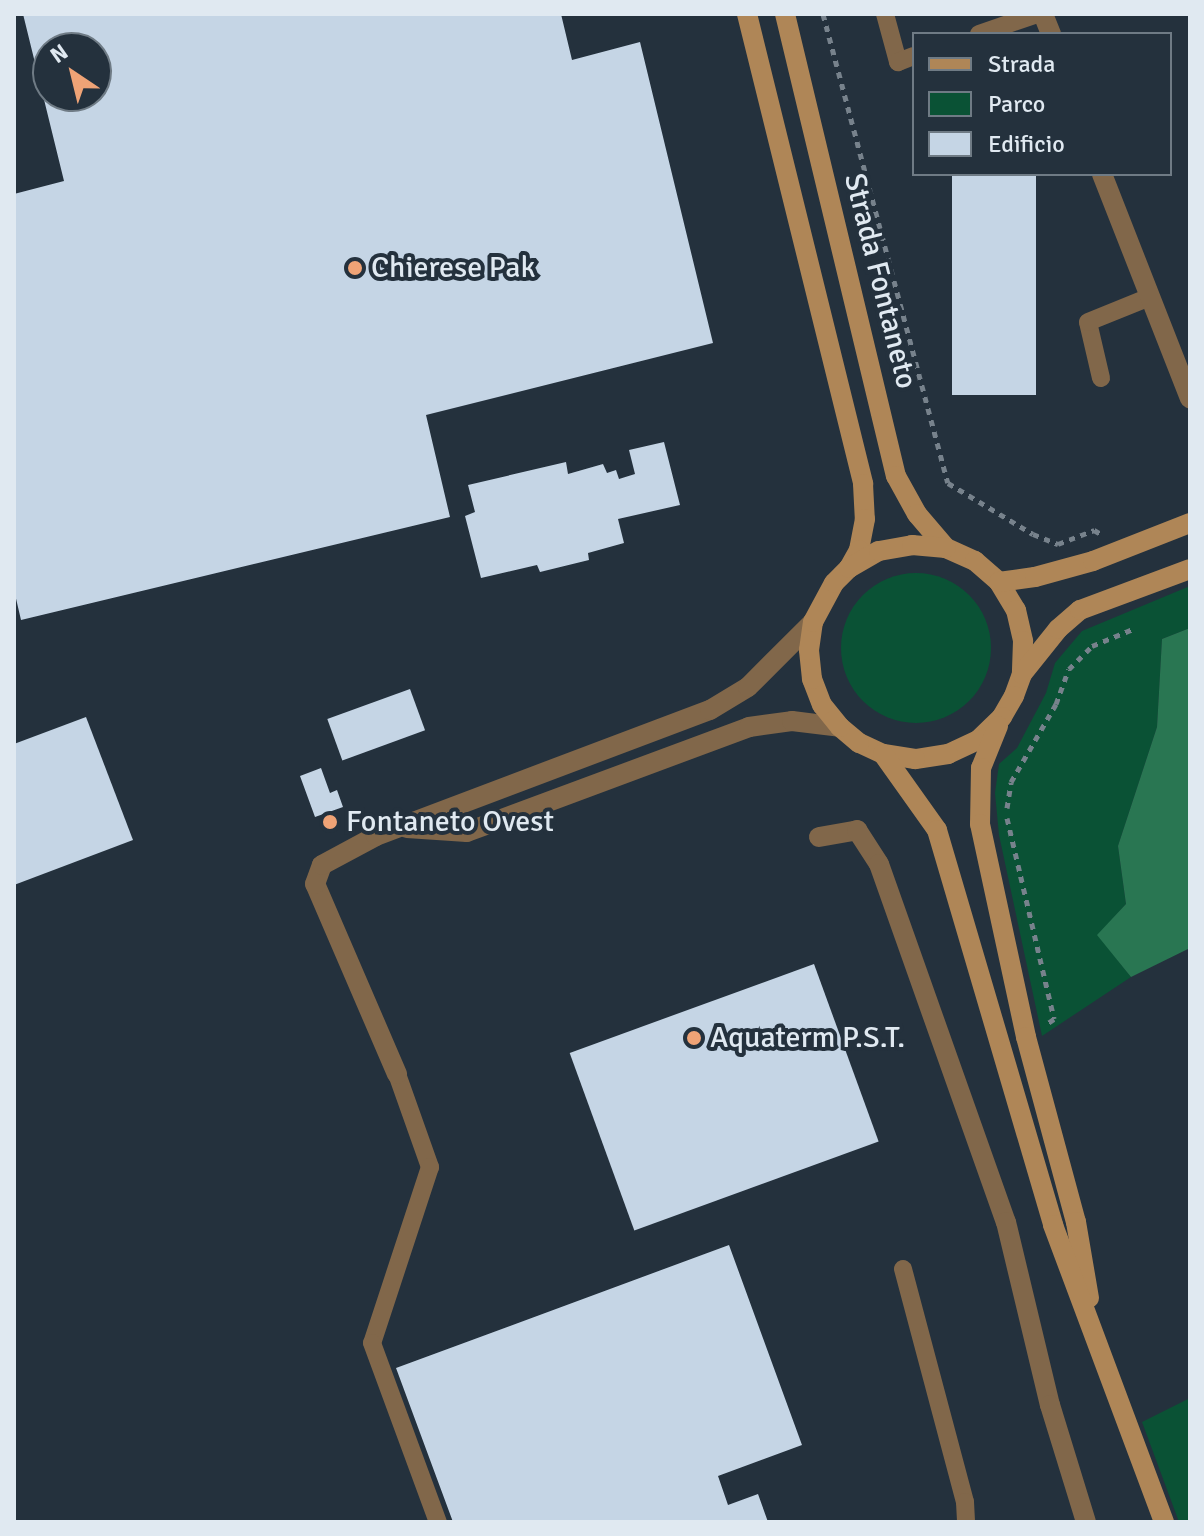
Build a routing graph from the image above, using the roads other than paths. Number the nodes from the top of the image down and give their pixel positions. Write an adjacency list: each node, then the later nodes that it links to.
1 (747, 14): 13 (street)
2 (785, 14): 12 (street, Strada Fontaneto)
3 (885, 14): 6 (lane)
4 (1037, 14): 5 (lane)
5 (985, 32)
6 (912, 57)
7 (1103, 176): 8 (street)
8 (1150, 297): 9 (lane); 10 (street)
9 (1101, 378)
10 (1190, 398)
11 (1190, 523): 15 (street)
12 (946, 548): 13 (street, Strada Fontaneto); 15 (street, Strada Fontaneto)
13 (849, 568): 16 (street, Strada Fontaneto)
14 (1190, 569): 17 (street)
15 (999, 582): 17 (street, Strada Fontaneto)
16 (813, 622): 19 (street, Strada Fontaneto); 21 (street)
17 (1022, 674): 18 (street, Strada Fontaneto)
18 (1002, 717): 20 (street, Strada Fontaneto); 25 (street)
19 (840, 727): 20 (street, Strada Fontaneto); 21 (street)
20 (883, 754): 25 (street)
21 (403, 827): 23 (street)
22 (819, 837): 28 (street)
23 (397, 1074): 26 (lane)
24 (903, 1269): 27 (lane)
25 (1097, 1338): 29 (street)
26 (438, 1522)
27 (966, 1522)
28 (1086, 1522)
29 (1164, 1522)

